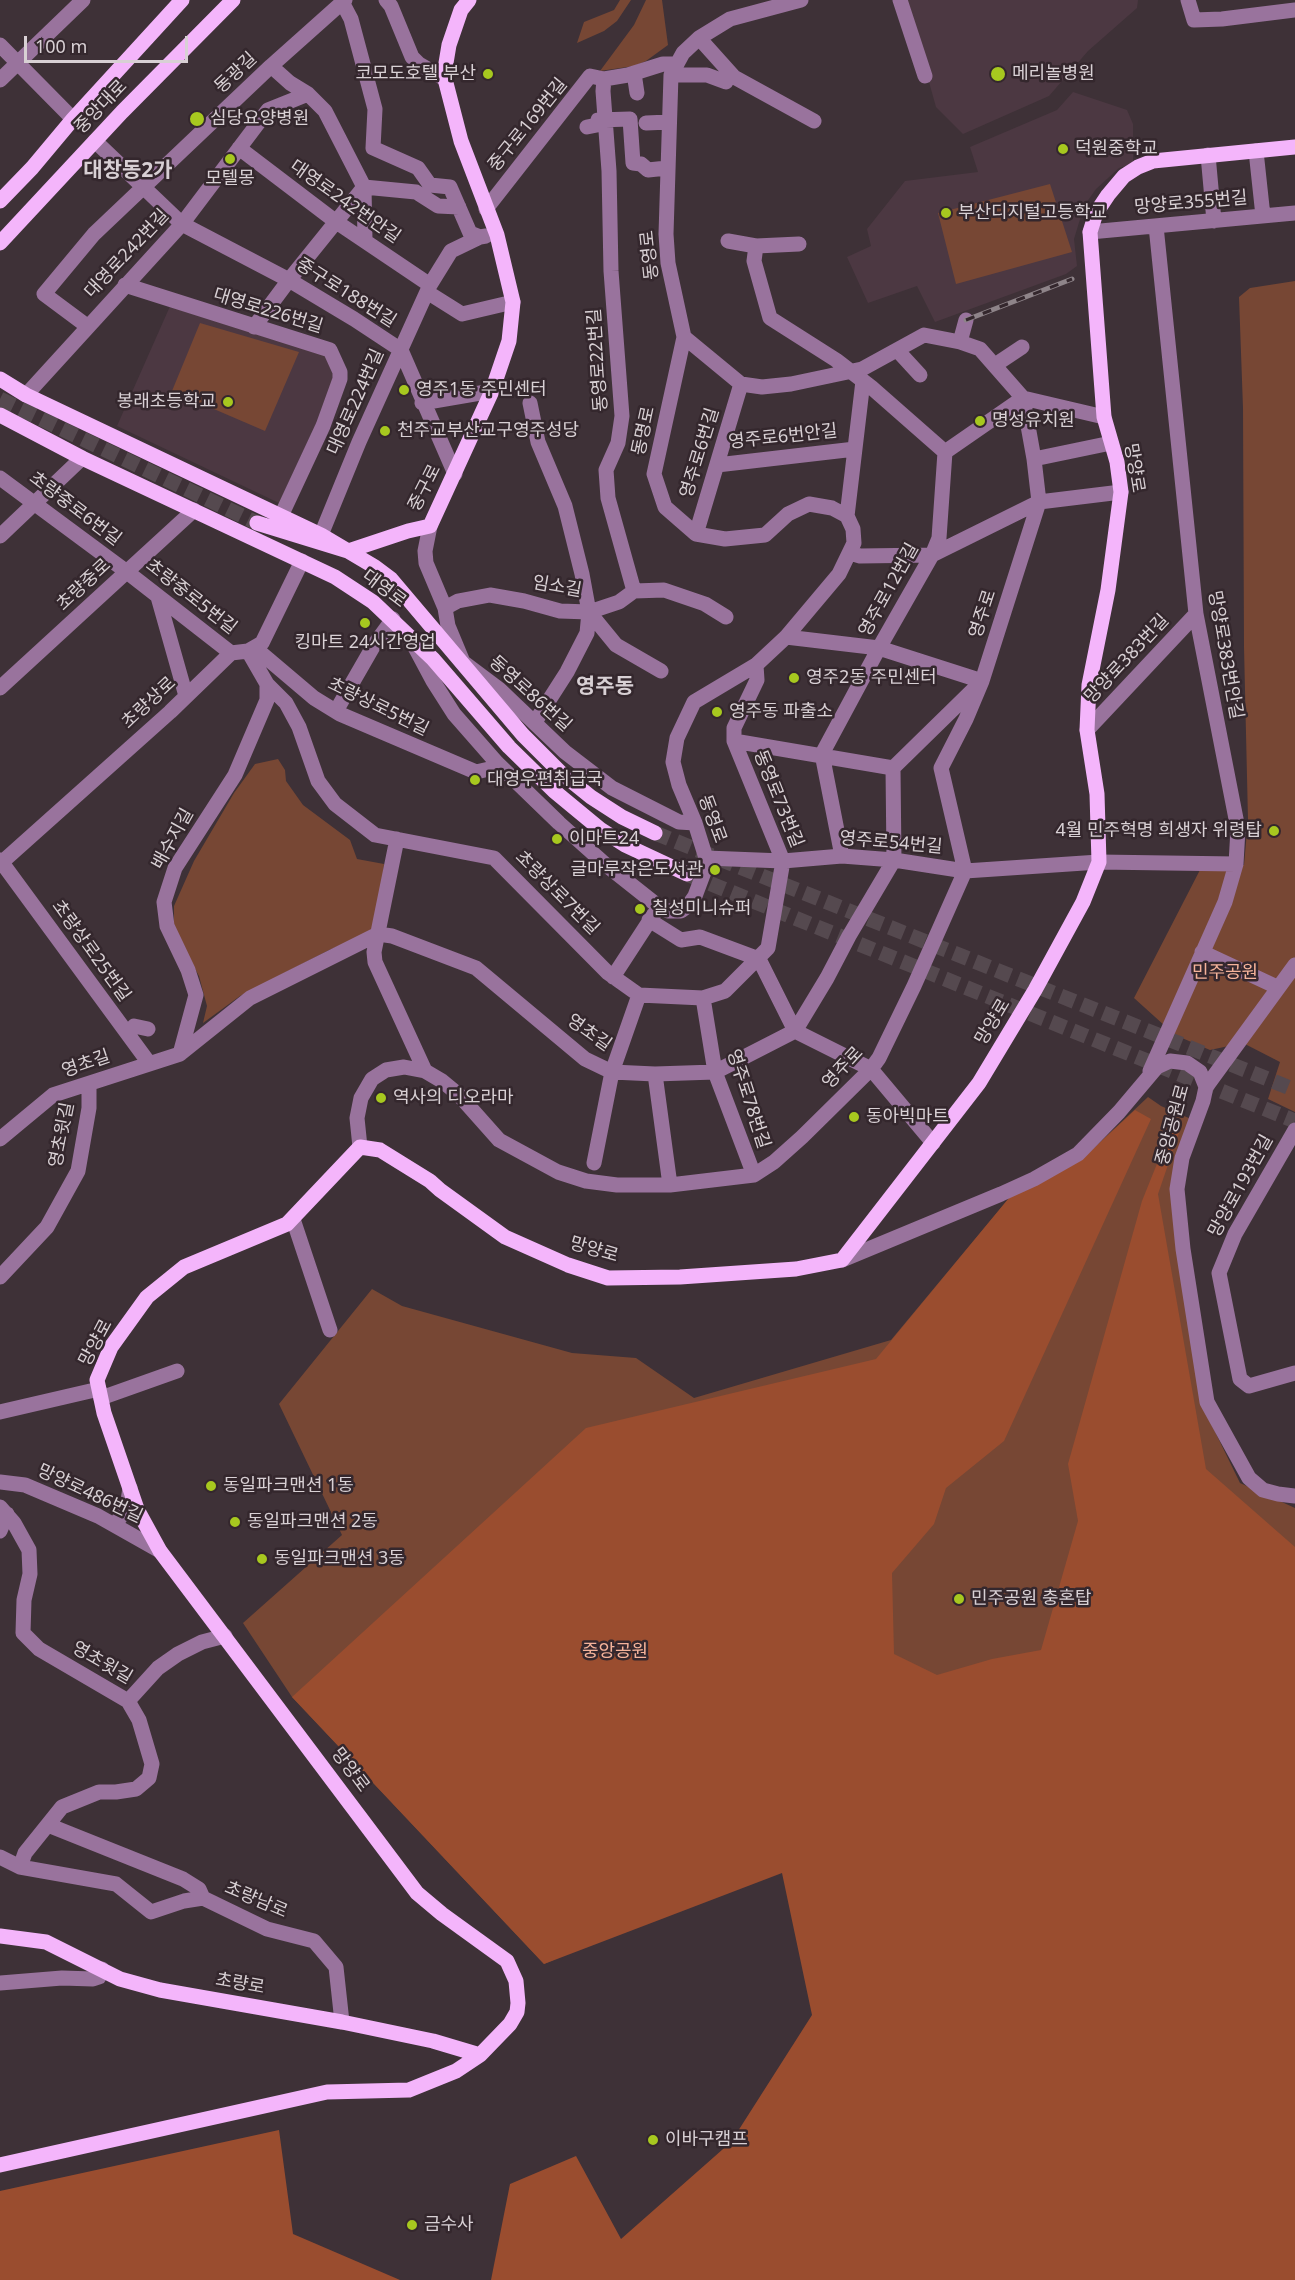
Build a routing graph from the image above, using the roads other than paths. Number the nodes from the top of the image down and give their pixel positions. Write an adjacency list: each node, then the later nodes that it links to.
1 (83, 0): 13 (street)
2 (182, 0): 24 (main road, 중앙대로)
3 (232, 0): 30 (main road, 중앙대로)
4 (469, 0): 18 (main road, 중구로)
5 (801, 0): 11 (street)
6 (900, 0): 17 (street)
7 (1188, 0): 10 (street)
8 (344, 1): 14 (street, 동광길); 33 (street)
9 (394, 2): 18 (street)
10 (1295, 10)
11 (699, 38): 15 (street); 21 (street)
12 (0, 45): 13 (street)
13 (18, 63): 20 (street); 24 (street)
14 (271, 66): 23 (street); 39 (street, 동광길)
15 (673, 70): 16 (street); 21 (street); 26 (street, 동영로)
16 (634, 73): 19 (street); 22 (street)
17 (924, 76)
18 (446, 79): 42 (main road, 중구로)
19 (604, 79): 25 (street, 동영로22번길); 42 (street, 중구로169번길)
20 (0, 80)
21 (730, 80): 27 (street)
22 (637, 93)
23 (308, 94): 32 (street, 대영로242번길); 37 (street)
24 (73, 118): 40 (main road, 중앙대로)
25 (607, 119): 29 (street); 36 (street); 106 (street, 동영로22번길)
26 (669, 122): 28 (street); 36 (street, 동영로)
27 (814, 122)
28 (646, 123)
29 (587, 127)
30 (95, 141): 39 (street, 중구로188번길); 54 (main road, 중앙대로)
31 (1295, 147): 34 (main road, 망양로)
32 (239, 148): 46 (street, 대영로242번안길); 47 (street, 대영로242번길)
33 (373, 148): 37 (street); 41 (street)
34 (1256, 151): 35 (main road, 망양로); 44 (street)
35 (1208, 155): 45 (street); 49 (main road, 망양로)
36 (667, 168): 64 (street, 동영로)
37 (353, 170): 38 (street)
38 (364, 187): 41 (street); 46 (street); 52 (street)
39 (143, 188): 47 (street, 중구로188번길); 62 (street, 동광길)
40 (0, 201)
41 (459, 207): 51 (street)
42 (486, 209): 50 (main road, 중구로)
43 (1295, 213): 44 (street, 망양로355번길)
44 (1263, 216): 45 (street, 망양로355번길)
45 (1214, 220): 48 (street, 망양로355번길)
46 (335, 221): 52 (street, 대영로242번안길); 57 (street)
47 (182, 224): 57 (street, 중구로188번길); 58 (street, 대영로242번길)
48 (1156, 226): 49 (street, 망양로355번길); 110 (street, 망양로383번안길)
49 (1090, 232): 80 (main road, 망양로)
50 (497, 235): 51 (street, 대영로224번길); 60 (main road, 중구로)
51 (480, 237): 59 (street, 대영로224번길)
52 (365, 240): 59 (street, 대영로242번안길)
53 (728, 241): 56 (street)
54 (0, 243)
55 (799, 244): 56 (street)
56 (756, 246): 70 (street)
57 (289, 280): 63 (street); 67 (street, 중구로188번길)
58 (125, 285): 62 (street, 대영로242번길); 63 (street, 대영로226번길)
59 (429, 288): 60 (street); 67 (street, 대영로224번길)
60 (513, 302): 75 (main road, 중구로)
61 (966, 320): 65 (street)
62 (87, 326): 76 (street, 대영로242번길)
63 (254, 327): 94 (street, 대영로226번길)
64 (684, 337): 74 (street); 97 (street, 동명로)
65 (960, 342): 68 (street); 69 (street)
66 (1022, 347): 69 (street)
67 (400, 350): 78 (street, 중구로188번길); 98 (street, 대영로224번길)
68 (897, 350): 70 (street); 71 (street)
69 (995, 365): 77 (street)
70 (849, 372): 73 (street); 74 (street)
71 (920, 375)
72 (0, 379): 76 (main road, 대영로)
73 (863, 381): 83 (street, 동영로); 84 (street)
74 (741, 384): 87 (street, 영주로6번길)
75 (492, 391): 78 (street); 88 (main road, 중구로)
76 (26, 395): 94 (main road, 대영로)
77 (1023, 398): 80 (street); 84 (street); 86 (street, 영주로)
78 (422, 403): 88 (street, 중구로188번길)
79 (530, 403): 109 (street)
80 (1104, 417): 82 (main road, 망양로)
81 (2, 421): 85 (main road, 대영로)
82 (1111, 443): 86 (street); 90 (main road, 망양로)
83 (855, 449): 87 (street, 영주로6번안길); 95 (street, 동영로)
84 (945, 452): 102 (street, 영주로12번길)
85 (82, 458): 92 (street); 93 (main road, 대영로)
86 (1034, 459): 91 (street, 영주로)
87 (717, 465): 97 (street, 영주로6번길)
88 (455, 474): 96 (main road, 중구로)
89 (0, 478): 92 (street, 초량중로6번길)
90 (1121, 492): 91 (street); 129 (main road, 망양로)
91 (1039, 502): 102 (street); 122 (street, 영주로)
92 (36, 504): 99 (street); 104 (street, 초량중로6번길)
93 (194, 510): 103 (main road, 대영로); 104 (street, 초량중로)
94 (281, 516): 98 (main road, 대영로)
95 (847, 516): 97 (street); 101 (street, 동영로)
96 (430, 526): 100 (main road, 중구로); 108 (street, 동영로86번길)
97 (696, 534)
98 (321, 535): 100 (main road, 대영로)
99 (0, 536)
100 (348, 551): 105 (main road); 118 (main road, 대영로)
101 (850, 553): 102 (street); 114 (street, 동영로)
102 (932, 555): 115 (street, 영주로12번길)
103 (302, 561): 105 (main road, 대영로); 116 (street)
104 (127, 572): 107 (street, 초량중로5번길); 124 (street, 초량중로)
105 (335, 577): 112 (main road, 대영로)
106 (634, 591): 109 (street, 임소길); 111 (street, 임소길)
107 (158, 597): 117 (street, 초량중로5번길); 126 (street)
108 (445, 608): 109 (street, 임소길); 118 (street, 동영로86번길)
109 (589, 612): 120 (street); 128 (street)
110 (1196, 614): 129 (street, 망양로383번길); 143 (street, 망양로383번안길)
111 (726, 617)
112 (393, 619): 113 (main road, 대영로); 127 (street)
113 (407, 633): 121 (main road, 대영로); 125 (street)
114 (786, 637): 115 (street); 119 (street, 동영로)
115 (879, 648): 122 (street); 131 (street, 영주로12번길)
116 (252, 649): 117 (street); 123 (street, 초량상로7번길); 127 (street, 초량상로5번길)
117 (231, 653): 126 (street, 초량상로)
118 (463, 662): 128 (street, 동영로86번길); 135 (main road, 대영로)
119 (756, 665): 130 (street, 동영로73번길); 134 (street, 동영로)
120 (661, 672)
121 (449, 677): 125 (street); 145 (main road, 대영로)
122 (982, 681): 133 (street); 144 (street, 영주로)
123 (267, 684): 136 (street, 초량상로7번길); 157 (street, 배수지길)
124 (0, 688)
125 (440, 692): 132 (street)
126 (186, 696): 141 (street, 초량상로)
127 (336, 711): 132 (street, 초량상로5번길)
128 (535, 722): 134 (street, 동영로86번길)
129 (1087, 730): 142 (main road, 망양로)
130 (734, 741): 131 (street); 140 (street, 동영로73번길)
131 (822, 754): 133 (street); 137 (street)
132 (496, 763): 146 (street)
133 (893, 768): 139 (street)
134 (695, 823): 138 (street, 동영로)
135 (655, 833)
136 (397, 839): 148 (street); 152 (street, 초량상로7번길)
137 (842, 856): 139 (street, 영주로54번길); 140 (street, 영주로54번길)
138 (705, 858): 140 (street, 영주로54번길); 146 (street, 동영로)
139 (894, 860): 144 (street, 영주로54번길); 156 (street)
140 (783, 861): 150 (street, 동영로73번길)
141 (1, 862): 158 (street, 초량상로25번길)
142 (1099, 862): 143 (street); 144 (street, 영주로54번길); 169 (main road, 망양로)
143 (1236, 864): 149 (street, 망양로383번안길)
144 (965, 871): 159 (street, 영주로)
145 (687, 874)
146 (658, 906): 147 (street)
147 (649, 920): 150 (street); 152 (street)
148 (378, 934): 157 (street, 영초길); 160 (street); 161 (street, 영초길)
149 (1202, 952): 153 (street); 164 (street, 망양로383번안길)
150 (759, 959): 155 (street, 동영로73번길); 156 (street)
151 (1295, 965): 153 (street)
152 (613, 977): 154 (street, 초량상로7번길)
153 (1277, 987): 166 (street)
154 (639, 995): 155 (street, 동영로73번길); 161 (street)
155 (703, 998): 162 (street, 영주로78번길)
156 (795, 1031): 159 (street); 162 (street, 영초길)
157 (180, 1054): 158 (street, 영초길)
158 (148, 1063): 165 (street, 영초길)
159 (871, 1069): 169 (street); 172 (street, 영주로)
160 (425, 1071): 170 (street, 영주로); 173 (street, 영주로)
161 (612, 1072): 163 (street, 영초길); 171 (street)
162 (715, 1072): 163 (street, 영초길); 172 (street, 영주로78번길)
163 (655, 1074): 173 (street)
164 (1149, 1074): 166 (street, 중앙공원로); 175 (street, 중앙공원로)
165 (89, 1084): 168 (street, 영초길); 176 (street, 영초윗길)
166 (1206, 1087): 184 (street, 중앙공원로)
167 (1295, 1130): 179 (street, 망양로193번길)
168 (0, 1139)
169 (933, 1143): 175 (main road, 망양로)
170 (360, 1147): 174 (main road, 망양로); 175 (main road, 망양로)
171 (594, 1163)
172 (754, 1175): 173 (street, 영주로)
173 (670, 1185)
174 (293, 1219): 177 (street); 180 (main road, 망양로)
175 (842, 1260)
176 (0, 1277)
177 (330, 1330)
178 (177, 1371): 180 (street)
179 (1295, 1373)
180 (100, 1393): 181 (street); 183 (main road, 망양로)
181 (0, 1412)
182 (0, 1482): 186 (street, 망양로486번길)
183 (130, 1488): 186 (street); 188 (main road, 망양로)
184 (1295, 1496)
185 (3, 1510): 187 (street); 190 (street, 영초윗길)
186 (116, 1525): 188 (street, 망양로486번길)
187 (0, 1531)
188 (160, 1551): 189 (main road, 망양로)
189 (225, 1636): 190 (street); 199 (main road, 망양로)
190 (128, 1701): 191 (street, 영초윗길)
191 (48, 1825): 193 (street, 영초윗길); 194 (street)
192 (0, 1857): 193 (street, 초량남로)
193 (20, 1867): 194 (street, 초량남로)
194 (203, 1898): 198 (street, 초량남로)
195 (0, 1936): 196 (main road, 초량로)
196 (102, 1969): 197 (street); 198 (main road, 초량로)
197 (0, 1983)
198 (342, 2022): 199 (main road, 초량로)
199 (480, 2055): 200 (main road, 망양로)
200 (0, 2164)

